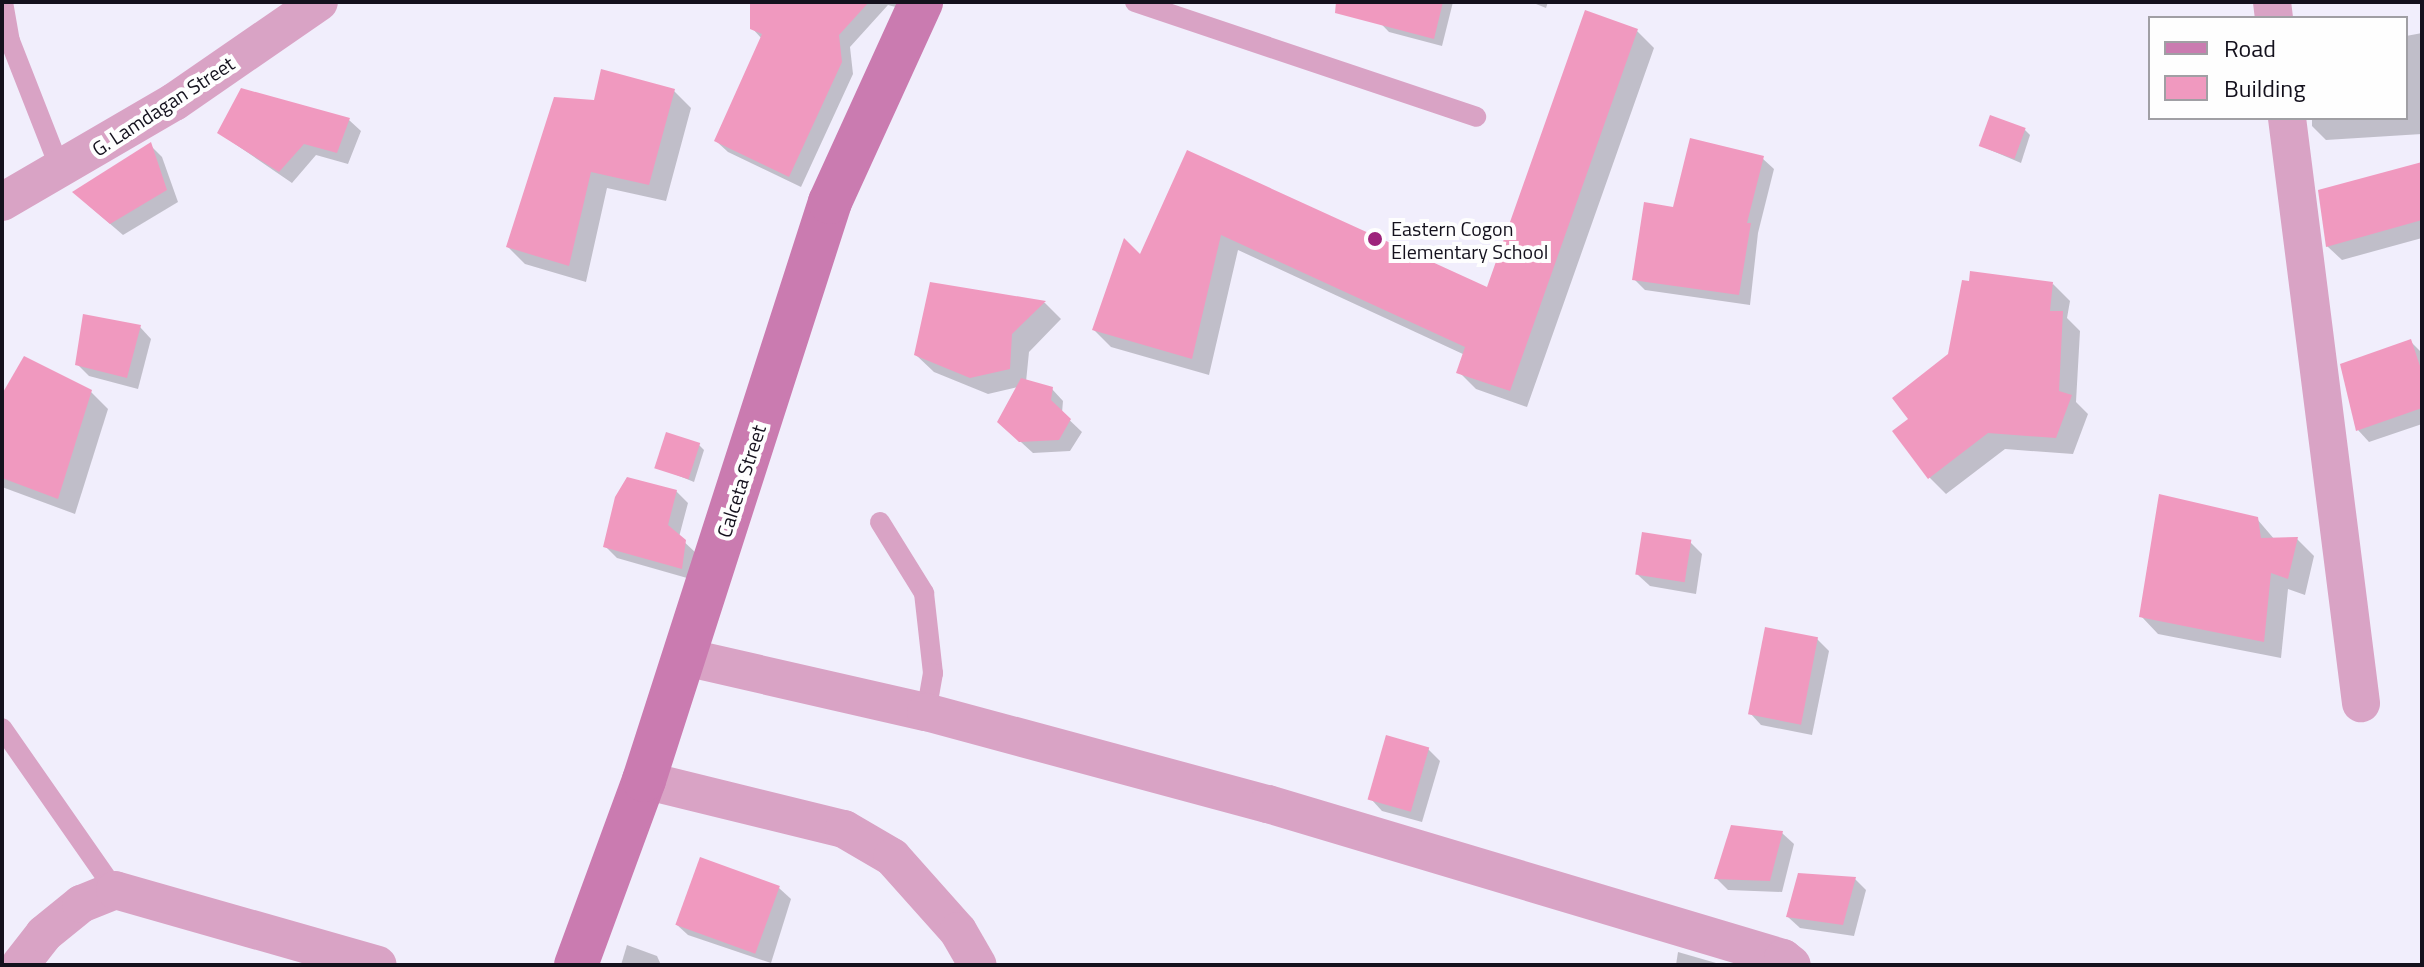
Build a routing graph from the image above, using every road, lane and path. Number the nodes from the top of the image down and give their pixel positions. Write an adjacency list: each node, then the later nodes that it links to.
1 (3, 2): 7 (lane)
2 (319, 2): 7 (street, G. Lamdagan Street)
3 (921, 2): 10 (main road, Calceta Street)
4 (1135, 2): 5 (lane)
5 (1476, 117)
6 (2287, 120): 11 (street)
7 (61, 171): 8 (street, G. Lamdagan Street)
8 (2, 202)
9 (880, 522): 12 (lane)
10 (685, 657): 12 (street); 14 (main road, Calceta Street)
11 (2361, 703)
12 (926, 712): 20 (street)
13 (2, 728): 15 (lane)
14 (644, 780): 18 (main road, Calceta Street); 19 (street)
15 (115, 890): 16 (street); 17 (street)
16 (20, 965)
17 (378, 965)
18 (576, 965)
19 (978, 965)
20 (1792, 965)

